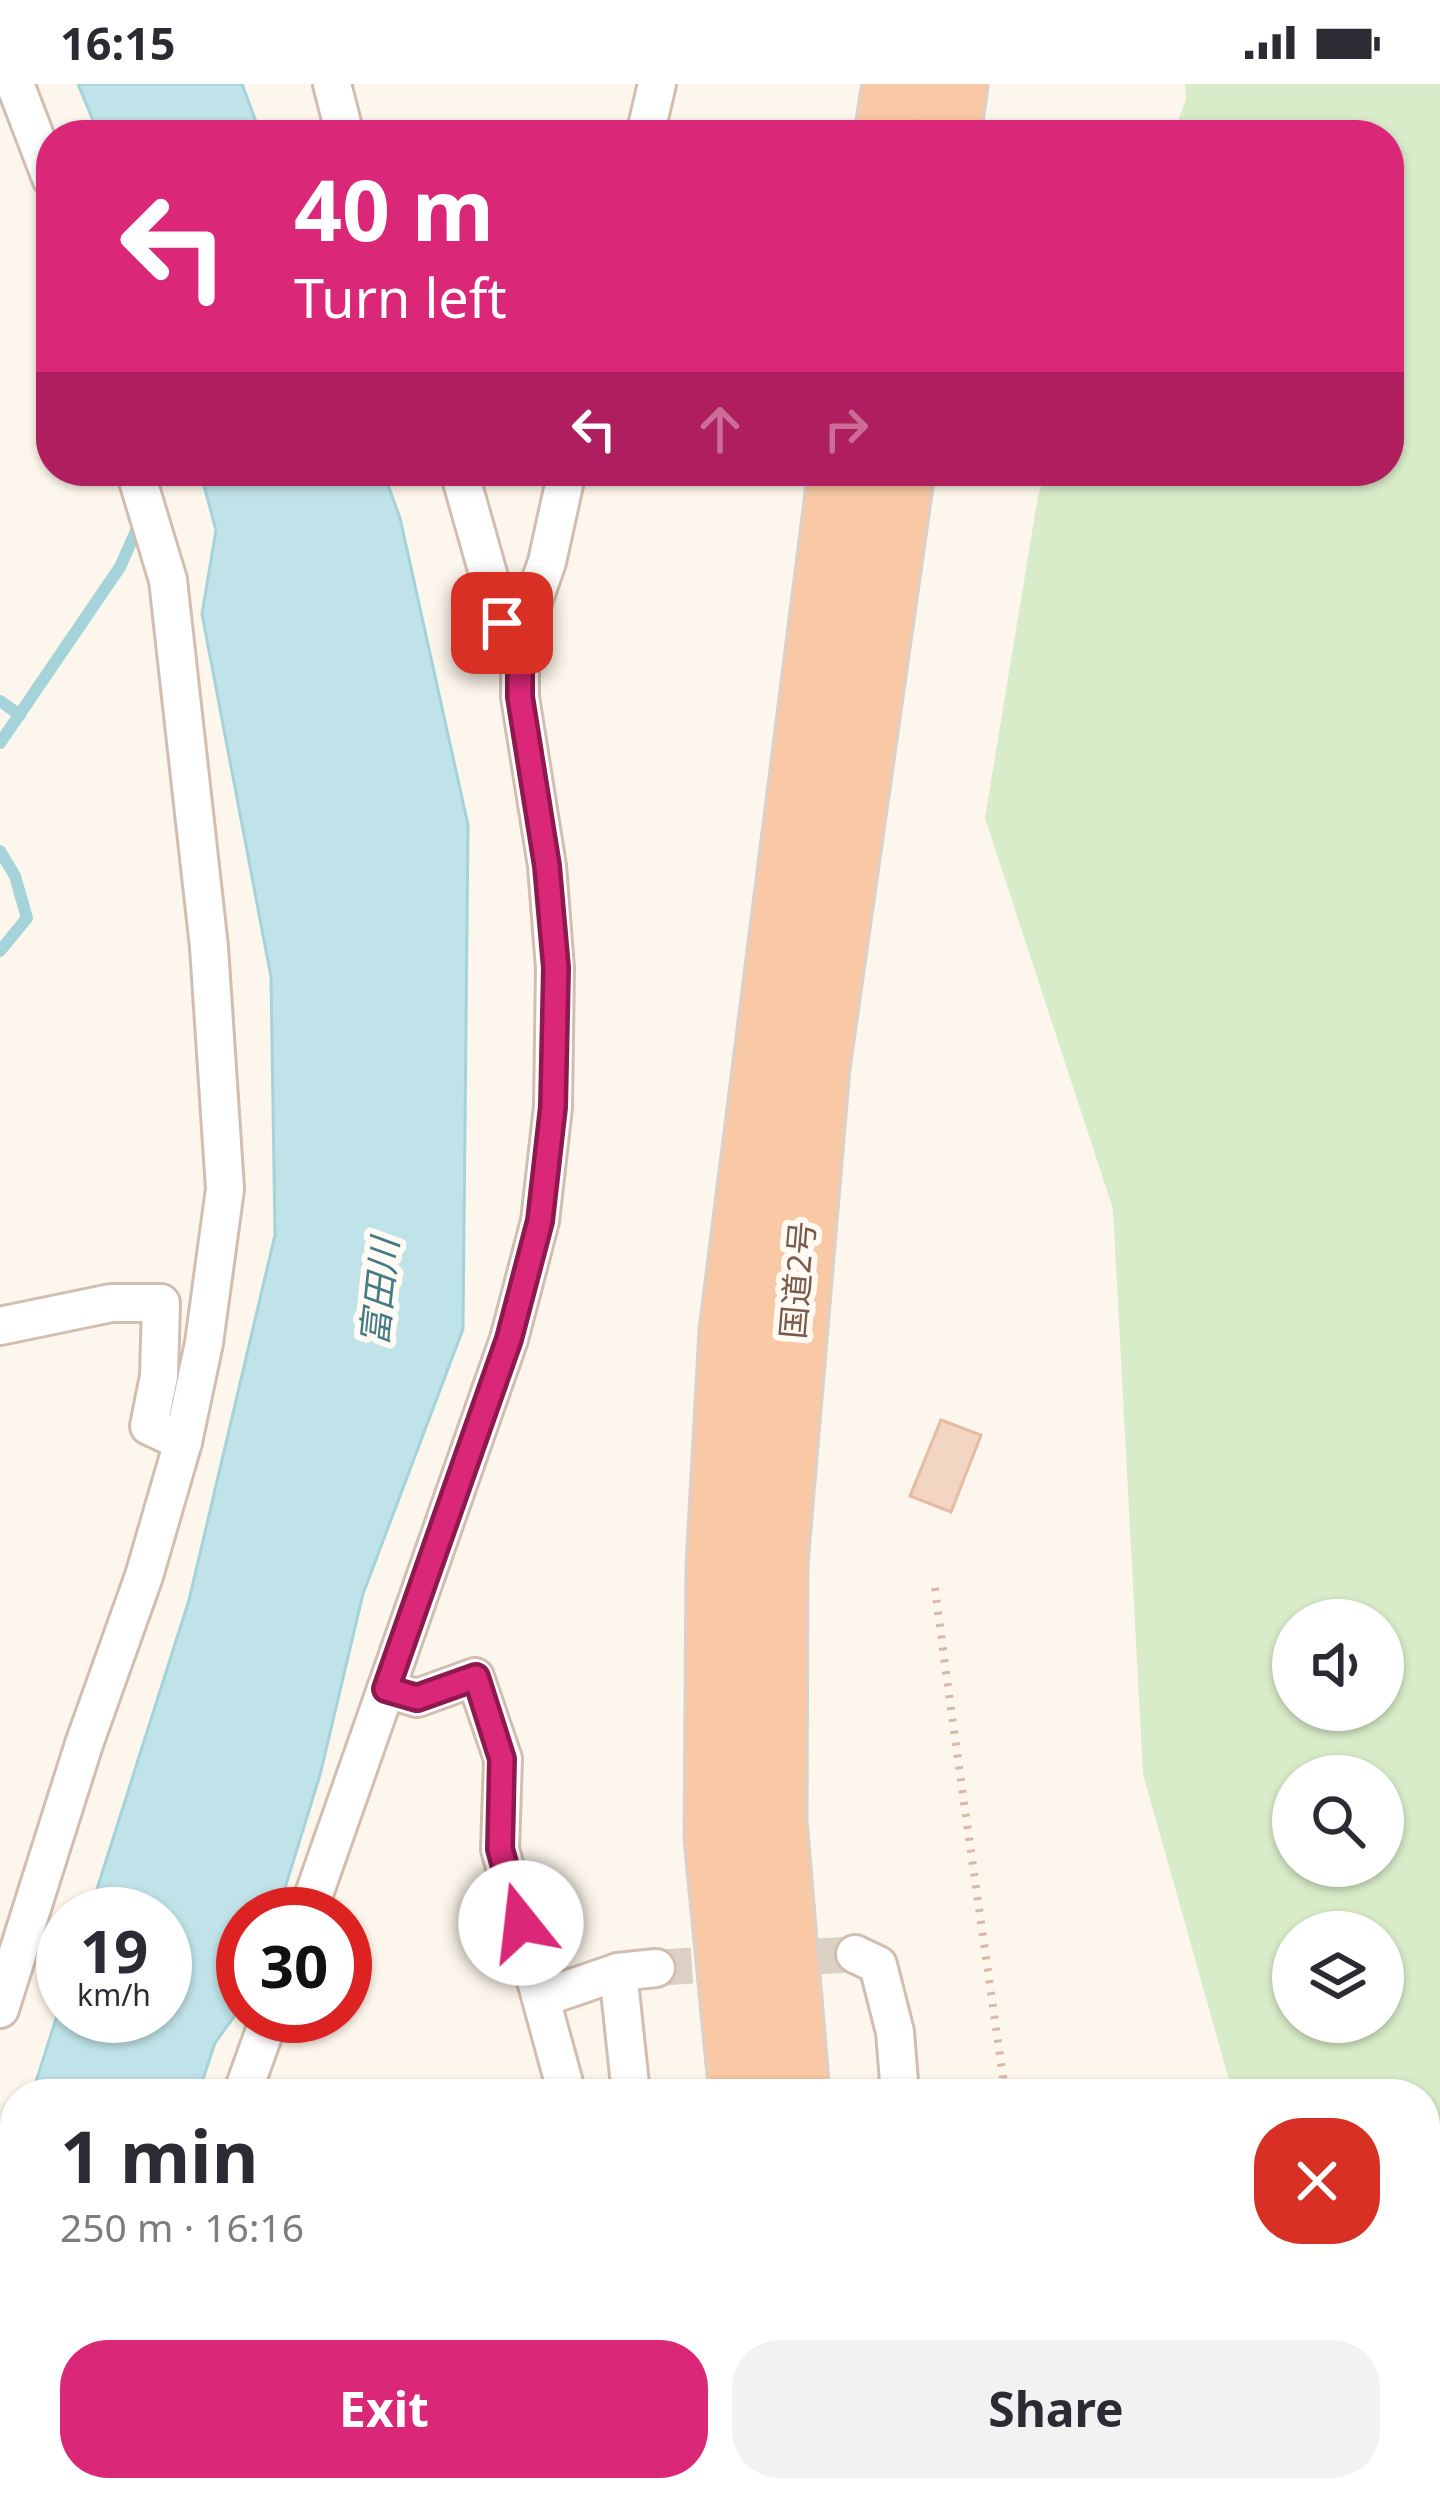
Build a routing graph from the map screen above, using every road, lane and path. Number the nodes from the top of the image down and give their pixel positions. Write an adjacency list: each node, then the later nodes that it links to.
1 (14, 84): 10 (street)
2 (332, 84): 6 (street)
3 (657, 84): 7 (street)
4 (895, 84): 8 (highway)
5 (955, 84): 9 (highway)
6 (341, 120)
7 (649, 120)
8 (889, 120)
9 (950, 120)
10 (36, 140)
11 (140, 486): 18 (street)
12 (462, 486): 16 (street)
13 (564, 486): 16 (street)
14 (839, 486): 32 (highway, 国道2号)
15 (900, 486): 33 (highway, 国道2号)
16 (520, 639): 20 (street)
17 (0, 1326): 18 (street)
18 (183, 1442): 22 (street)
19 (935, 1588): 35 (path)
20 (386, 1689): 21 (street); 26 (street)
21 (316, 1887)
22 (12, 1923): 27 (street)
23 (855, 1954): 34 (street)
24 (656, 1968): 25 (street)
25 (618, 1972): 26 (street); 31 (street)
26 (542, 1998): 30 (street)
27 (0, 2009)
28 (260, 2043): 29 (street)
29 (247, 2079)
30 (563, 2079)
31 (629, 2079)
32 (741, 2079)
33 (796, 2079)
34 (899, 2079)
35 (1003, 2079)

